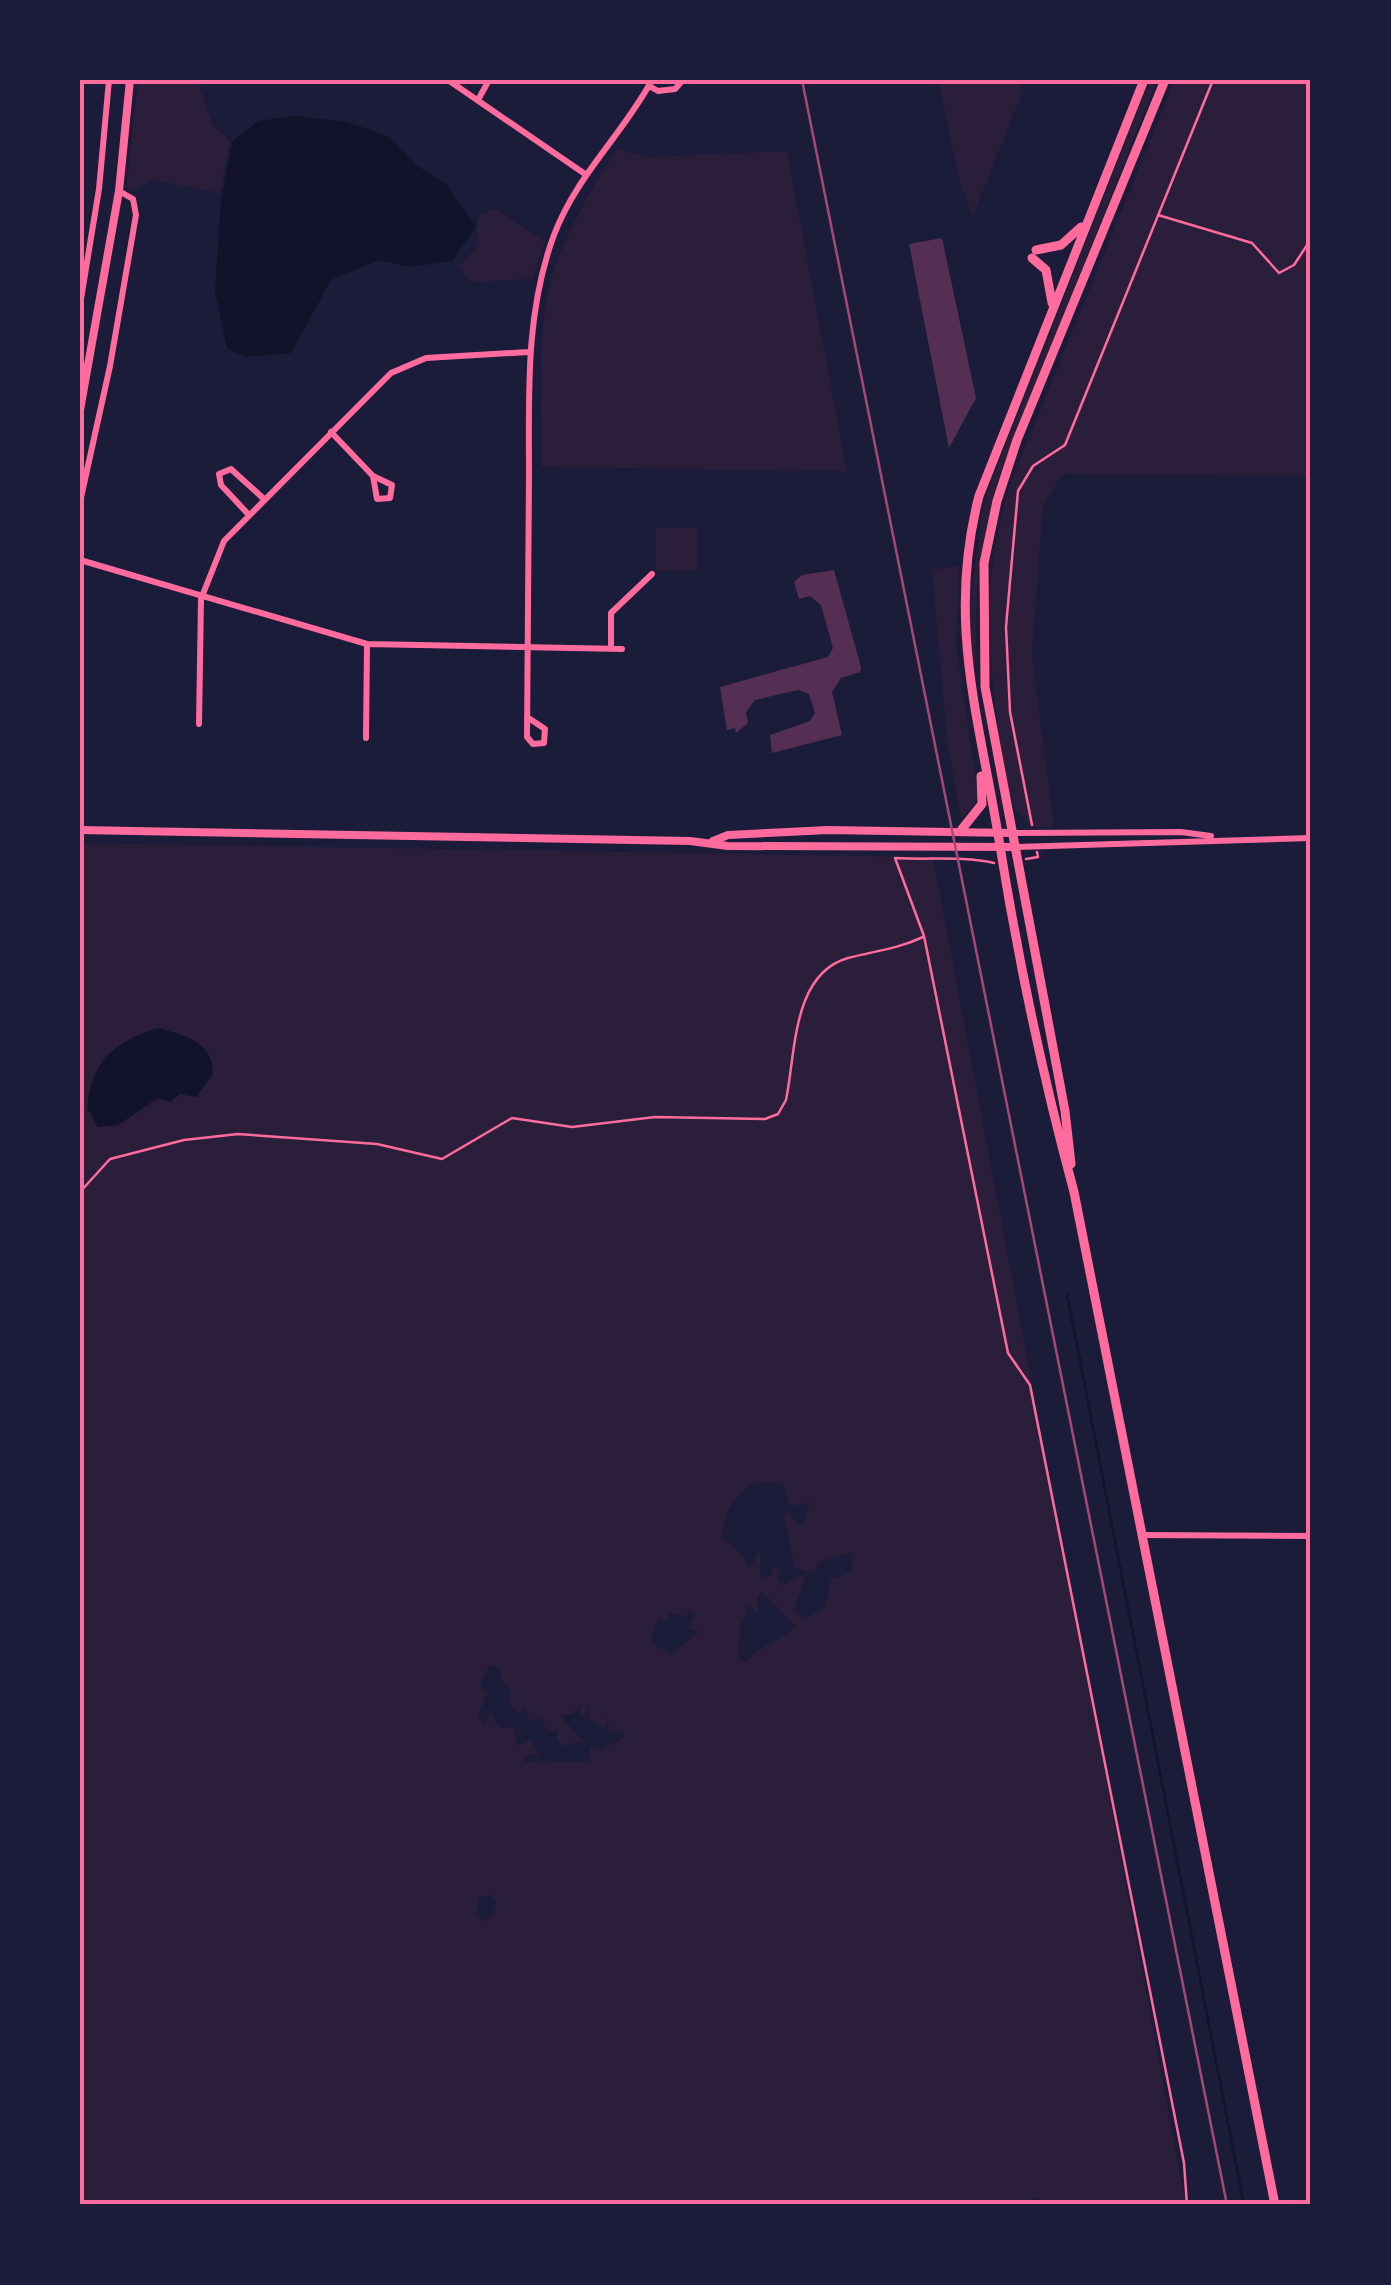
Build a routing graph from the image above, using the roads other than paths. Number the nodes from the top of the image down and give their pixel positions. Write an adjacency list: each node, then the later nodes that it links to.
1 (109, 80): 13 (street)
2 (130, 80): 11 (street)
3 (448, 80): 9 (street)
4 (489, 80): 9 (street)
5 (683, 80): 8 (street)
6 (1144, 80): 12 (main road)
7 (1165, 80): 39 (main road)
8 (650, 83): 10 (street)
9 (478, 100): 10 (street)
10 (585, 174): 15 (street)
11 (119, 190): 17 (street); 23 (street)
12 (1087, 222): 14 (main road); 14 (main road)
13 (80, 305)
14 (1052, 308): 34 (main road)
15 (530, 352): 20 (street); 29 (street)
16 (80, 361): 17 (street)
17 (88, 368): 18 (street)
18 (82, 393): 19 (street)
19 (80, 410)
20 (330, 432): 21 (street); 22 (street)
21 (373, 476)
22 (264, 499): 24 (street); 24 (street)
23 (80, 502)
24 (249, 515): 27 (street)
25 (80, 560): 27 (street)
26 (652, 574): 30 (street)
27 (201, 599): 28 (street); 33 (street)
28 (367, 644): 29 (street); 35 (street)
29 (527, 647): 30 (street); 32 (street)
30 (611, 649): 31 (street)
31 (622, 649)
32 (527, 717)
33 (199, 724)
34 (978, 734): 37 (main road); 38 (main road)
35 (366, 738)
36 (82, 829): 42 (street)
37 (962, 830): 38 (street); 42 (street)
38 (997, 832): 39 (street); 43 (main road)
39 (1012, 832): 40 (street); 44 (main road)
40 (1222, 838): 41 (street); 44 (street)
41 (1311, 838)
42 (713, 841): 43 (street)
43 (1000, 848): 44 (street); 45 (main road)
44 (1016, 848): 45 (main road)
45 (1074, 1192): 46 (main road)
46 (1142, 1535): 47 (street); 48 (main road)
47 (1311, 1536)
48 (1274, 2205)

